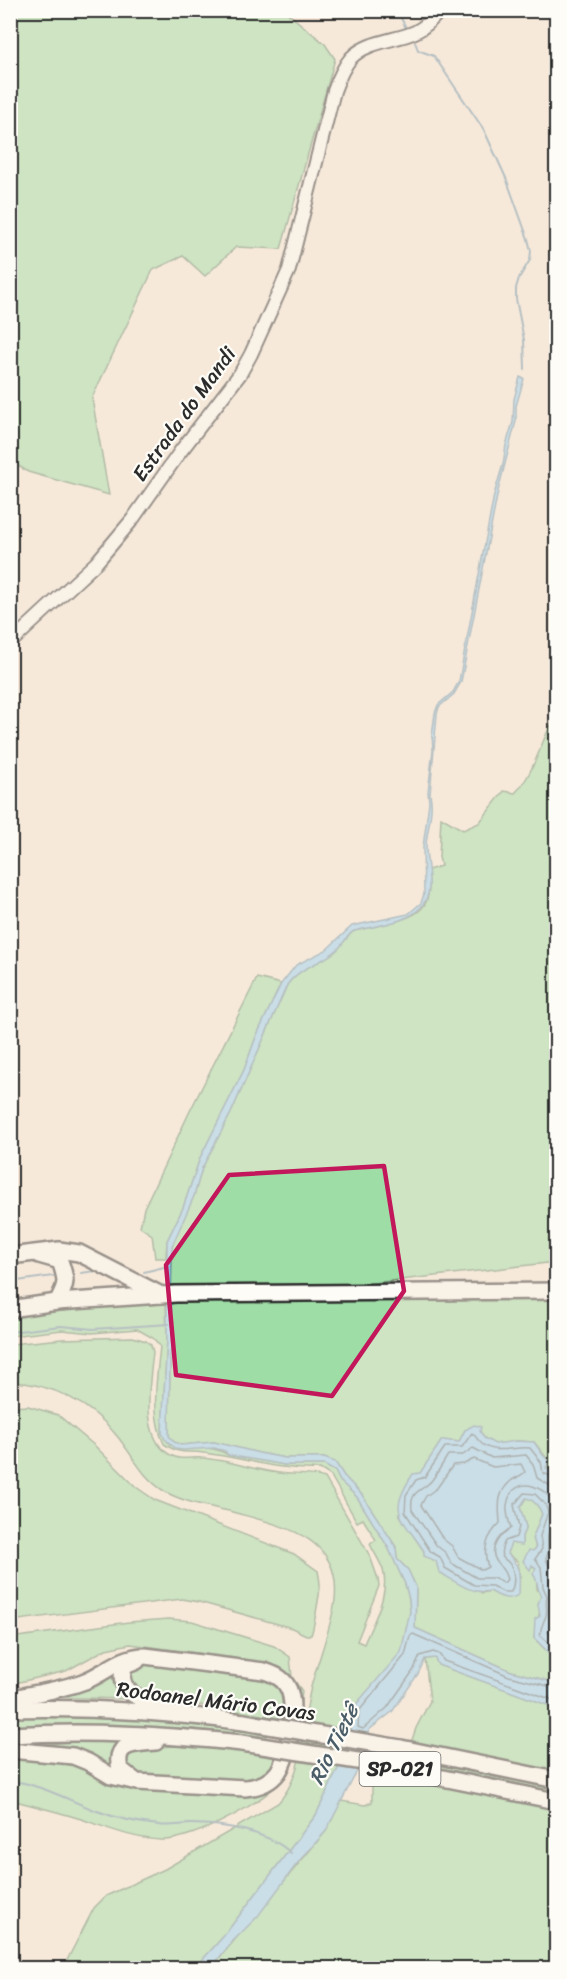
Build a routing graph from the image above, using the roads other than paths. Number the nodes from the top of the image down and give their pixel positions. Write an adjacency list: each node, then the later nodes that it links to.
1 (440, 10): 2 (main road, Estrada do Mandi)
2 (10, 643)
3 (31, 1254): 4 (highway); 6 (highway); 7 (highway)
4 (10, 1256)
5 (556, 1291): 6 (highway)
6 (167, 1295): 7 (highway)
7 (57, 1302): 8 (highway)
8 (10, 1309)
9 (153, 1658): 10 (highway); 12 (highway); 17 (highway)
10 (10, 1699)
11 (10, 1709): 12 (highway, Rodoanel Mário Covas / SP-021)
12 (172, 1713): 16 (highway, Rodoanel Mário Covas / SP-021, bridge)
13 (10, 1735): 14 (highway, Rodoanel Mário Covas / SP-021)
14 (189, 1737): 17 (highway); 18 (highway, Rodoanel Mário Covas / SP-021, bridge)
15 (10, 1750): 17 (highway)
16 (556, 1780)
17 (137, 1782)
18 (556, 1801)

